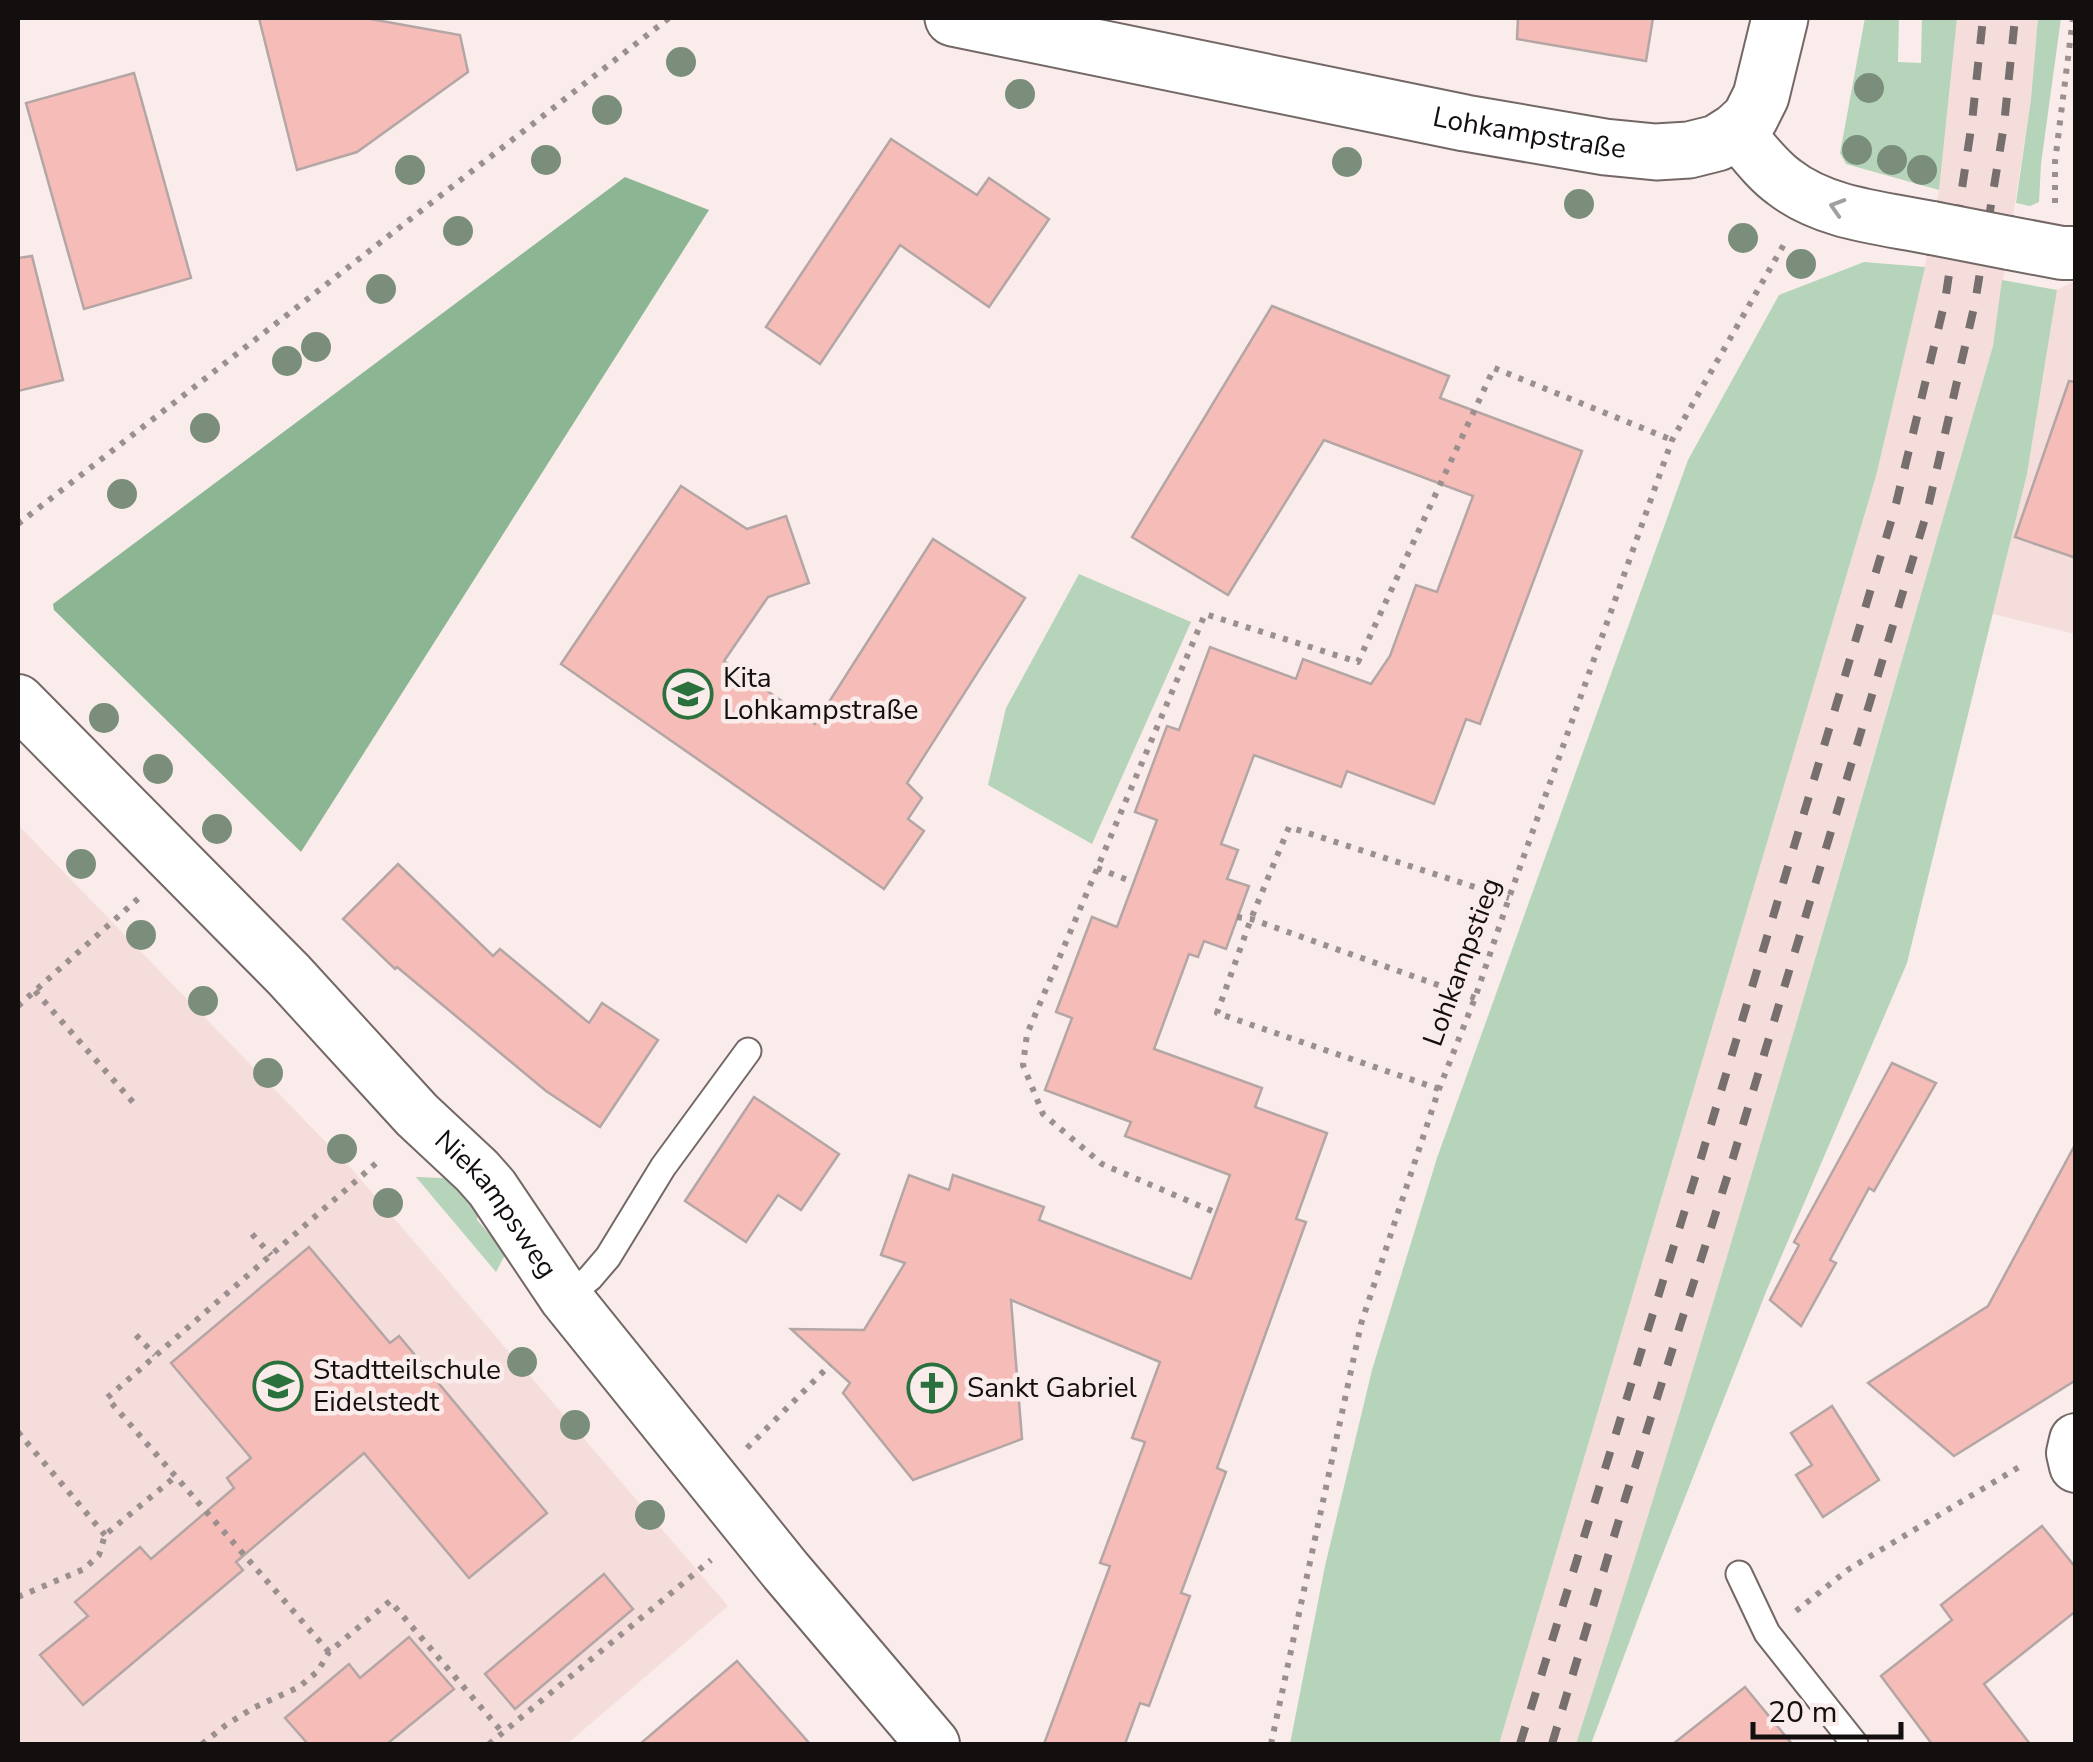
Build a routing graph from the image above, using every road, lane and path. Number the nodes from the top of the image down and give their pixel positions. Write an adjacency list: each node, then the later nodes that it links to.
1 (670, 18): 9 (path)
2 (954, 18): 5 (street, Lohkampstraße)
3 (1780, 18): 5 (street)
4 (2073, 18): 7 (path)
5 (1736, 131): 7 (street, one-way to 5, bridge)
6 (1793, 229): 8 (path, Lohkampstieg)
7 (2064, 233)
8 (1672, 440): 11 (path); 14 (path, Lohkampstieg)
9 (18, 524)
10 (18, 700): 27 (street, Niekampsweg)
11 (1097, 868): 12 (path); 24 (path)
12 (1134, 882)
13 (141, 896): 17 (path)
14 (1509, 898): 16 (path); 18 (path, Lohkampstieg)
15 (1237, 917): 16 (path)
16 (1250, 918): 18 (path); 21 (path)
17 (34, 990): 19 (path); 22 (path)
18 (1476, 998): 21 (path, Lohkampstieg)
19 (18, 1006)
20 (748, 1051): 27 (lane)
21 (1439, 1089): 45 (path, Lohkampstieg)
22 (138, 1108)
23 (382, 1159): 26 (path)
24 (1212, 1212)
25 (252, 1234): 26 (path)
26 (271, 1255): 29 (path)
27 (566, 1298): 44 (street, Niekampsweg)
28 (136, 1335): 29 (path)
29 (155, 1355): 34 (path)
30 (830, 1365): 33 (path)
31 (18, 1432): 35 (path)
32 (2075, 1453): 39 (path)
33 (736, 1459)
34 (176, 1476): 35 (path); 40 (path)
35 (106, 1534): 38 (path)
36 (711, 1560): 41 (path)
37 (1740, 1574): 39 (lane)
38 (18, 1597)
39 (1767, 1634): 46 (lane)
40 (329, 1652): 41 (path); 42 (path)
41 (503, 1733): 43 (path)
42 (202, 1744)
43 (489, 1744)
44 (932, 1744)
45 (1272, 1744)
46 (1855, 1744)

